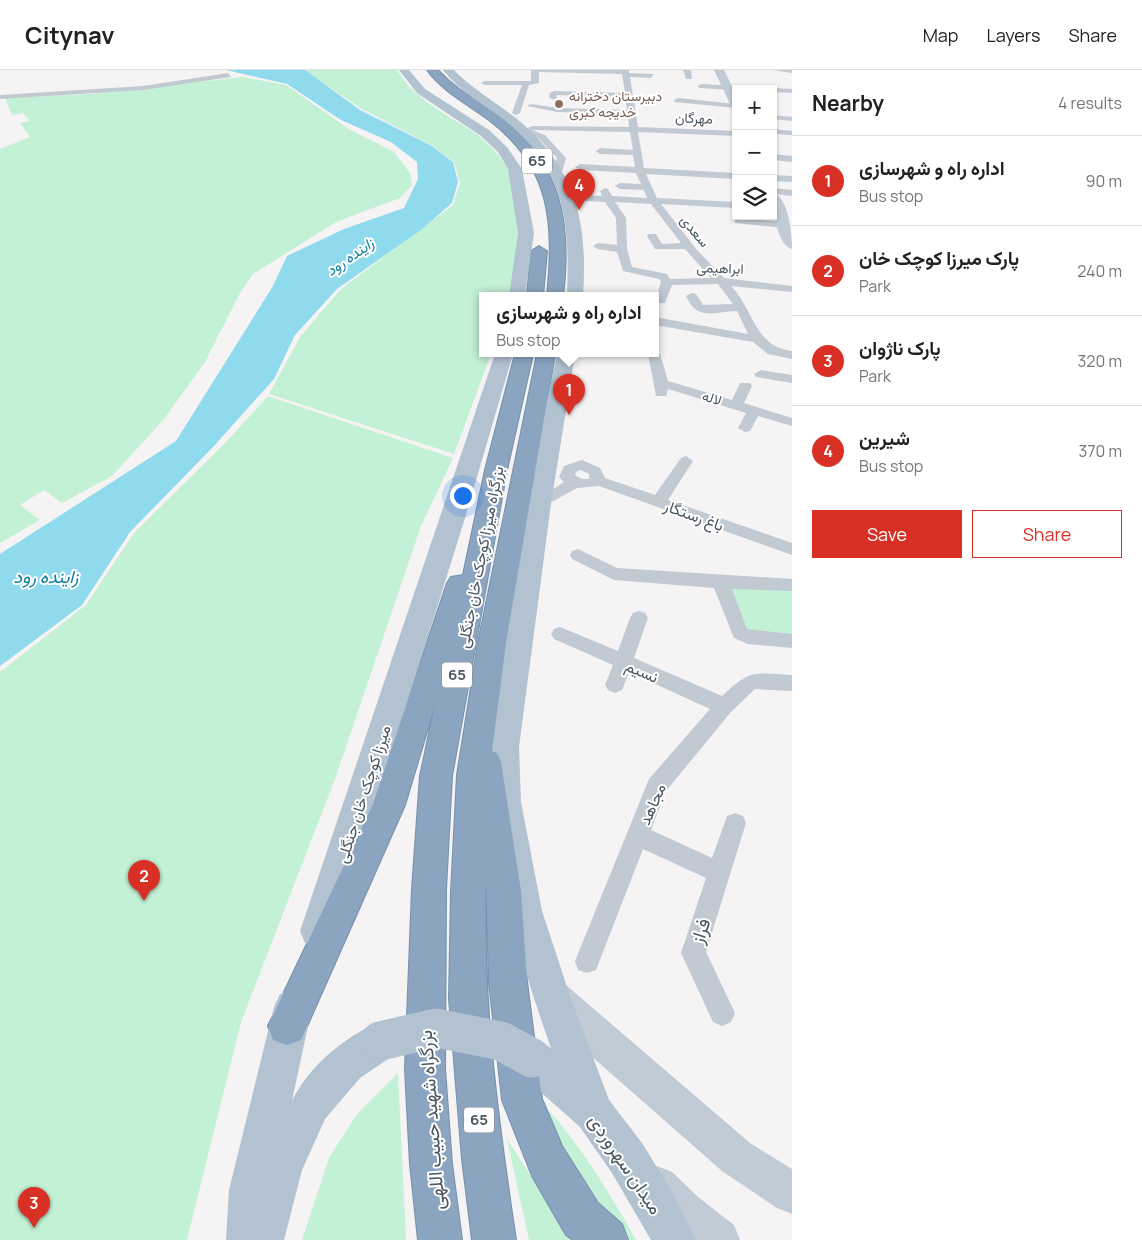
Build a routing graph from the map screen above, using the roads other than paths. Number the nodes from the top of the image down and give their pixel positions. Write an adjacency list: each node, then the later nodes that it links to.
1 (404, 70): 77 (main road)
2 (412, 70): 35 (highway)
3 (419, 70): 35 (highway, 65)
4 (432, 70): 26 (highway, 65)
5 (442, 70): 26 (highway)
6 (448, 70): 42 (main road)
7 (559, 70): 13 (street); 14 (street)
8 (719, 70): 20 (street)
9 (777, 70): 10 (street)
10 (792, 71)
11 (228, 75): 27 (street)
12 (479, 75): 16 (street)
13 (588, 75): 15 (street); 15 (street)
14 (535, 76): 16 (street)
15 (626, 76): 17 (street); 25 (street)
16 (525, 79): 18 (street); 36 (street)
17 (651, 79)
18 (485, 82)
19 (702, 86): 20 (street)
20 (728, 87): 21 (street); 28 (street)
21 (732, 87)
22 (603, 90): 25 (street)
23 (777, 90): 24 (street)
24 (792, 91)
25 (629, 94): 30 (street); 37 (street)
26 (461, 95): 79 (highway, 65)
27 (0, 96)
28 (732, 96)
29 (693, 97): 32 (street)
30 (553, 98)
31 (678, 100): 33 (street)
32 (732, 103)
33 (732, 103)
34 (531, 106): 39 (street)
35 (468, 112): 58 (highway, 65)
36 (516, 113)
37 (631, 113): 39 (street); 43 (street)
38 (777, 117): 40 (street)
39 (554, 119): 42 (street, مهرگان); 43 (street, مهرگان)
40 (792, 119)
41 (703, 121): 45 (street)
42 (526, 128): 63 (main road)
43 (634, 129): 45 (street, مهرگان); 48 (street, سعدی)
44 (777, 131): 46 (street)
45 (705, 132): 47 (street, مهرگان)
46 (790, 133)
47 (732, 134)
48 (634, 146): 49 (street); 53 (street, سعدی)
49 (600, 151)
50 (777, 157): 51 (street)
51 (792, 158)
52 (580, 167): 53 (street)
53 (640, 171): 55 (street); 59 (street, سعدی)
54 (790, 174): 56 (street)
55 (732, 176)
56 (777, 177)
57 (620, 186): 59 (street)
58 (534, 187)
59 (647, 187): 64 (street, سعدی)
60 (777, 191): 61 (street)
61 (792, 192)
62 (607, 195): 63 (street); 64 (street); 73 (street)
63 (568, 197): 80 (main road)
64 (653, 200): 65 (street); 72 (street, سعدی)
65 (732, 204)
66 (780, 211): 67 (street); 70 (street)
67 (739, 221)
68 (540, 235): 78 (highway)
69 (652, 236): 72 (street)
70 (791, 242)
71 (598, 246): 73 (street)
72 (689, 246): 74 (street, سعدی)
73 (622, 249): 75 (street)
74 (721, 281): 75 (street, ابراهیمی); 76 (street, ابراهیمی); 83 (street, سعدی)
75 (667, 282): 82 (street)
76 (792, 289)
77 (518, 292)
78 (535, 292)
79 (555, 292)
80 (575, 292)
81 (692, 296): 83 (street)
82 (661, 301)
83 (740, 307): 85 (street, سعدی)
84 (659, 321): 85 (street)
85 (757, 339): 86 (street)
86 (792, 355)
87 (503, 357): 123 (main road, میرزا کوچک خان جنگلی)
88 (523, 357): 101 (highway, بزرگراه میرزا کوچک خان جنگلی / 65)
89 (545, 357): 115 (highway, بزرگراه میرزا کوچک خان جنگلی / 65)
90 (566, 357): 100 (main road)
91 (655, 357): 95 (street, لاله)
92 (761, 374): 93 (street)
93 (792, 379)
94 (745, 386): 95 (street)
95 (736, 406): 96 (street, لاله)
96 (754, 410): 97 (street, لاله); 98 (street)
97 (792, 422)
98 (745, 428)
99 (686, 461): 102 (street)
100 (564, 468): 102 (street, باغ رستگار); 103 (main road); 103 (street, باغ رستگار)
101 (496, 470): 121 (highway, بزرگراه میرزا کوچک خان جنگلی / 65); 123 (highway)
102 (658, 502): 104 (street, باغ رستگار)
103 (539, 504): 120 (main road)
104 (792, 549)
105 (578, 555): 106 (street)
106 (721, 582): 107 (street); 110 (street)
107 (792, 585)
108 (639, 618): 111 (street)
109 (560, 634): 111 (street, نسیم)
110 (792, 641)
111 (622, 663): 113 (street); 114 (street, نسیم)
112 (792, 683): 114 (street, مجاهد)
113 (615, 685)
114 (724, 706): 117 (street, مجاهد)
115 (480, 724): 130 (highway, بزرگراه میرزا کوچک خان جنگلی / 65); 131 (highway)
116 (735, 824): 118 (street, فراز)
117 (638, 835): 118 (street); 119 (street, مجاهد)
118 (719, 873): 122 (street, فراز)
119 (587, 961)
120 (551, 996): 124 (main road); 126 (street)
121 (426, 1000): 129 (highway, بزرگراه شهید حبیب اللهی / 65)
122 (722, 1013)
123 (287, 1026): 127 (main road, میرزا کوچک خان جنگلی)
124 (594, 1112): 125 (main road, میدان سهروردی); 128 (main road, میدان سهروردی, bridge)
125 (627, 1158): 132 (main road, میدان سهروردی); 133 (main road)
126 (792, 1193)
127 (248, 1240)
128 (262, 1240)
129 (440, 1240)
130 (494, 1240)
131 (606, 1240)
132 (674, 1240)
133 (719, 1240)

